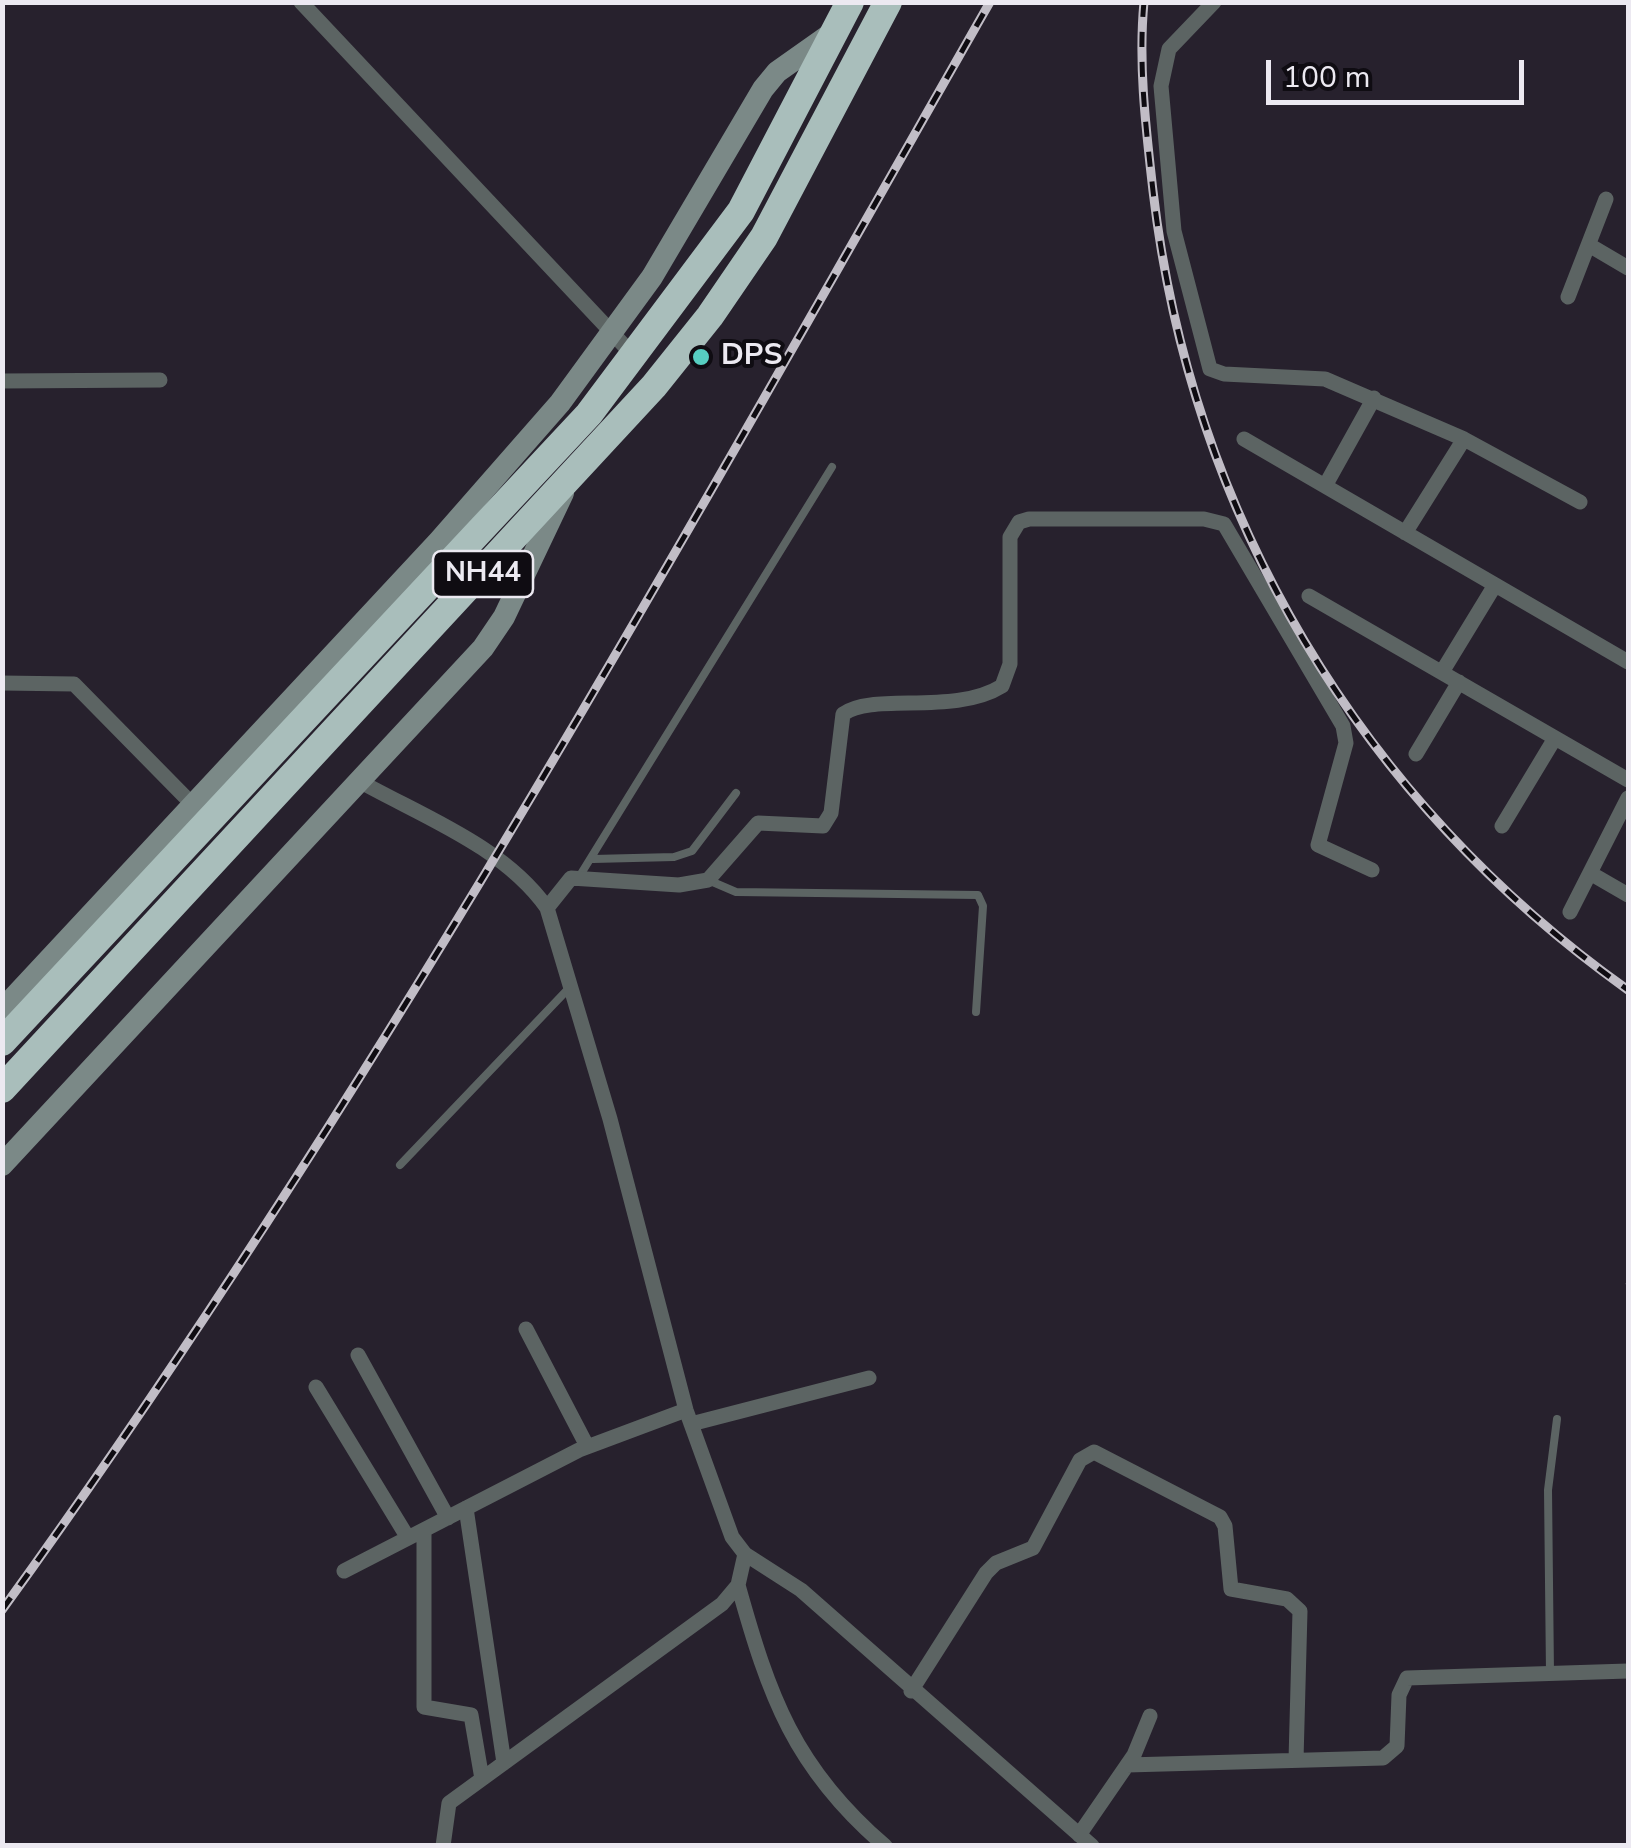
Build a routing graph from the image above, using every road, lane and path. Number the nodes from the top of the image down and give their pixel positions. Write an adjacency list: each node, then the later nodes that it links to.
1 (301, 2): 10 (street)
2 (850, 2): 5 (highway, NH44)
3 (888, 2): 18 (highway, NH44)
4 (1214, 2): 14 (street)
5 (835, 31): 10 (street); 11 (highway, NH44)
6 (1606, 199): 7 (street)
7 (1589, 245): 8 (street); 9 (street)
8 (1628, 268)
9 (1568, 298)
10 (612, 335): 11 (street); 34 (street)
11 (633, 355): 47 (highway, NH44)
12 (160, 380): 13 (street)
13 (2, 382)
14 (1374, 398): 16 (street); 19 (street)
15 (1244, 438): 19 (street)
16 (1464, 438): 20 (street); 21 (street)
17 (832, 467): 36 (lane)
18 (566, 485): 31 (street); 48 (highway, NH44)
19 (1326, 486): 21 (street)
20 (1580, 502)
21 (1405, 533): 22 (street)
22 (1495, 585): 24 (street); 25 (street)
23 (1309, 596): 25 (street)
24 (1628, 662)
25 (1442, 672): 26 (street)
26 (1458, 682): 28 (street); 29 (street)
27 (2, 683): 34 (street)
28 (1555, 738): 30 (street); 35 (street)
29 (1416, 754)
30 (1628, 780)
31 (361, 782): 42 (street); 49 (street)
32 (736, 793): 36 (lane)
33 (1628, 798): 38 (street)
34 (193, 805): 45 (street)
35 (1502, 826)
36 (592, 859): 39 (lane)
37 (1372, 870): 40 (street)
38 (1590, 872): 41 (street); 43 (street)
39 (579, 878): 40 (street); 42 (street)
40 (708, 880): 46 (lane)
41 (1628, 896)
42 (547, 908): 44 (street)
43 (1570, 912)
44 (571, 986): 50 (lane); 55 (street)
45 (2, 1010)
46 (976, 1012)
47 (2, 1042)
48 (2, 1090)
49 (2, 1164)
50 (400, 1165)
51 (526, 1330): 57 (street)
52 (358, 1355): 59 (street)
53 (869, 1378): 55 (street)
54 (316, 1387): 60 (street)
55 (688, 1417): 57 (street); 61 (street)
56 (1557, 1419): 65 (lane)
57 (586, 1446): 58 (street)
58 (466, 1508): 59 (street); 69 (street)
59 (448, 1518): 60 (street)
60 (416, 1534): 62 (street); 71 (street)
61 (745, 1554): 63 (street); 66 (street)
62 (344, 1572)
63 (738, 1585): 69 (street); 74 (street)
64 (1628, 1671): 65 (street)
65 (1550, 1674): 68 (street)
66 (912, 1691): 68 (street); 72 (street)
67 (1150, 1716): 70 (street)
68 (1296, 1760): 70 (street)
69 (504, 1764): 71 (street)
70 (1127, 1765): 72 (street)
71 (482, 1779): 73 (street)
72 (1085, 1840)
73 (443, 1846)
74 (886, 1846)

